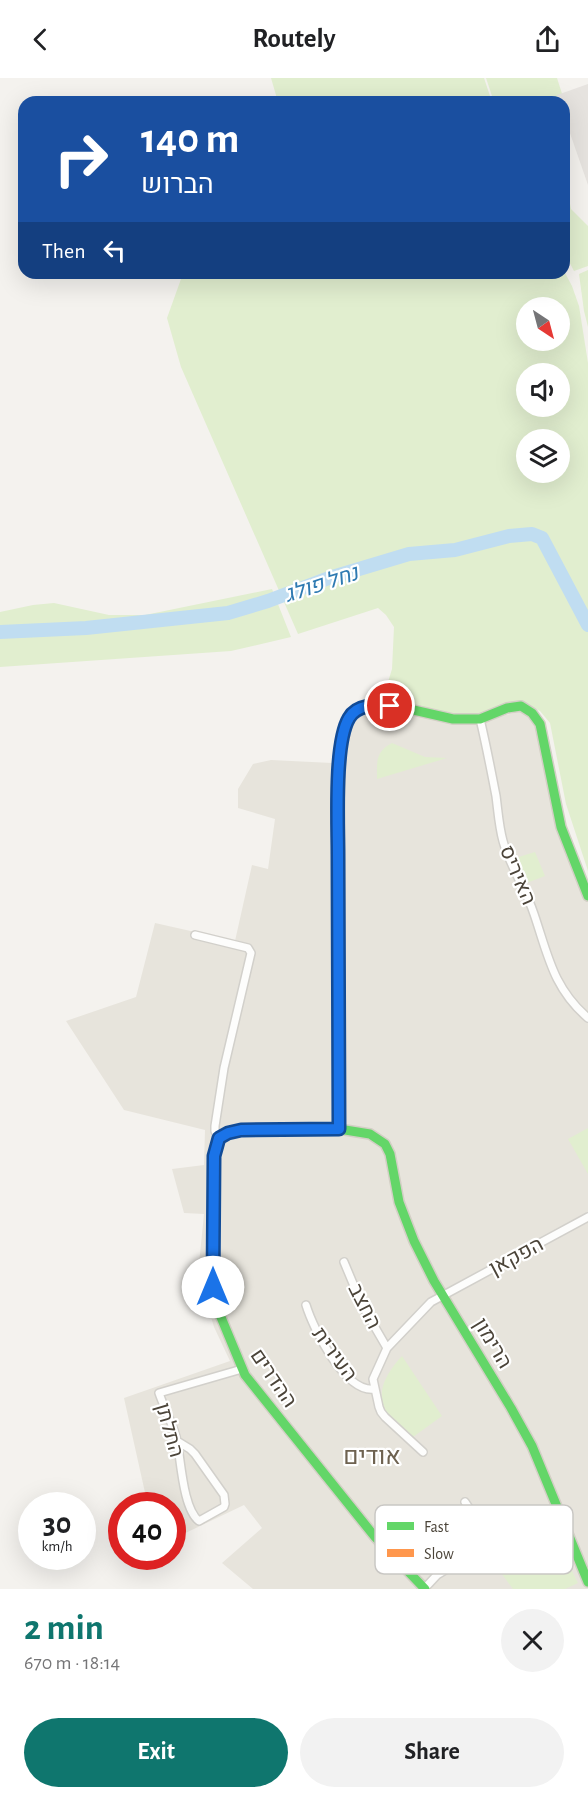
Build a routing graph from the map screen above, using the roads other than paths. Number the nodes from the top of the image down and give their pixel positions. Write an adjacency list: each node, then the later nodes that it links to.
1 (480, 719): 2 (street); 4 (street, האיריס); 5 (street)
2 (588, 896)
3 (195, 935): 6 (street)
4 (588, 1018)
5 (339, 1129): 6 (street); 9 (street, הרימון)
6 (219, 1138): 12 (street, ההדרים)
7 (588, 1217): 9 (street, הפקאן)
8 (344, 1262): 11 (street, החצב)
9 (443, 1295): 11 (street, הפקאן); 18 (street, הרימון)
10 (306, 1305): 13 (street, העירית)
11 (387, 1348): 13 (street, הפקאן)
12 (242, 1369): 14 (street, התלתן); 19 (street, ההדרים)
13 (375, 1389): 15 (street)
14 (177, 1441): 14 (street, התלתן)
15 (423, 1452)
16 (465, 1502): 17 (street)
17 (467, 1505)
18 (556, 1505)
19 (375, 1537)
20 (573, 1546): 23 (street, הרימון)
21 (410, 1574): 24 (street, ההדרים)
22 (439, 1574): 24 (street)
23 (588, 1582)
24 (425, 1589)

